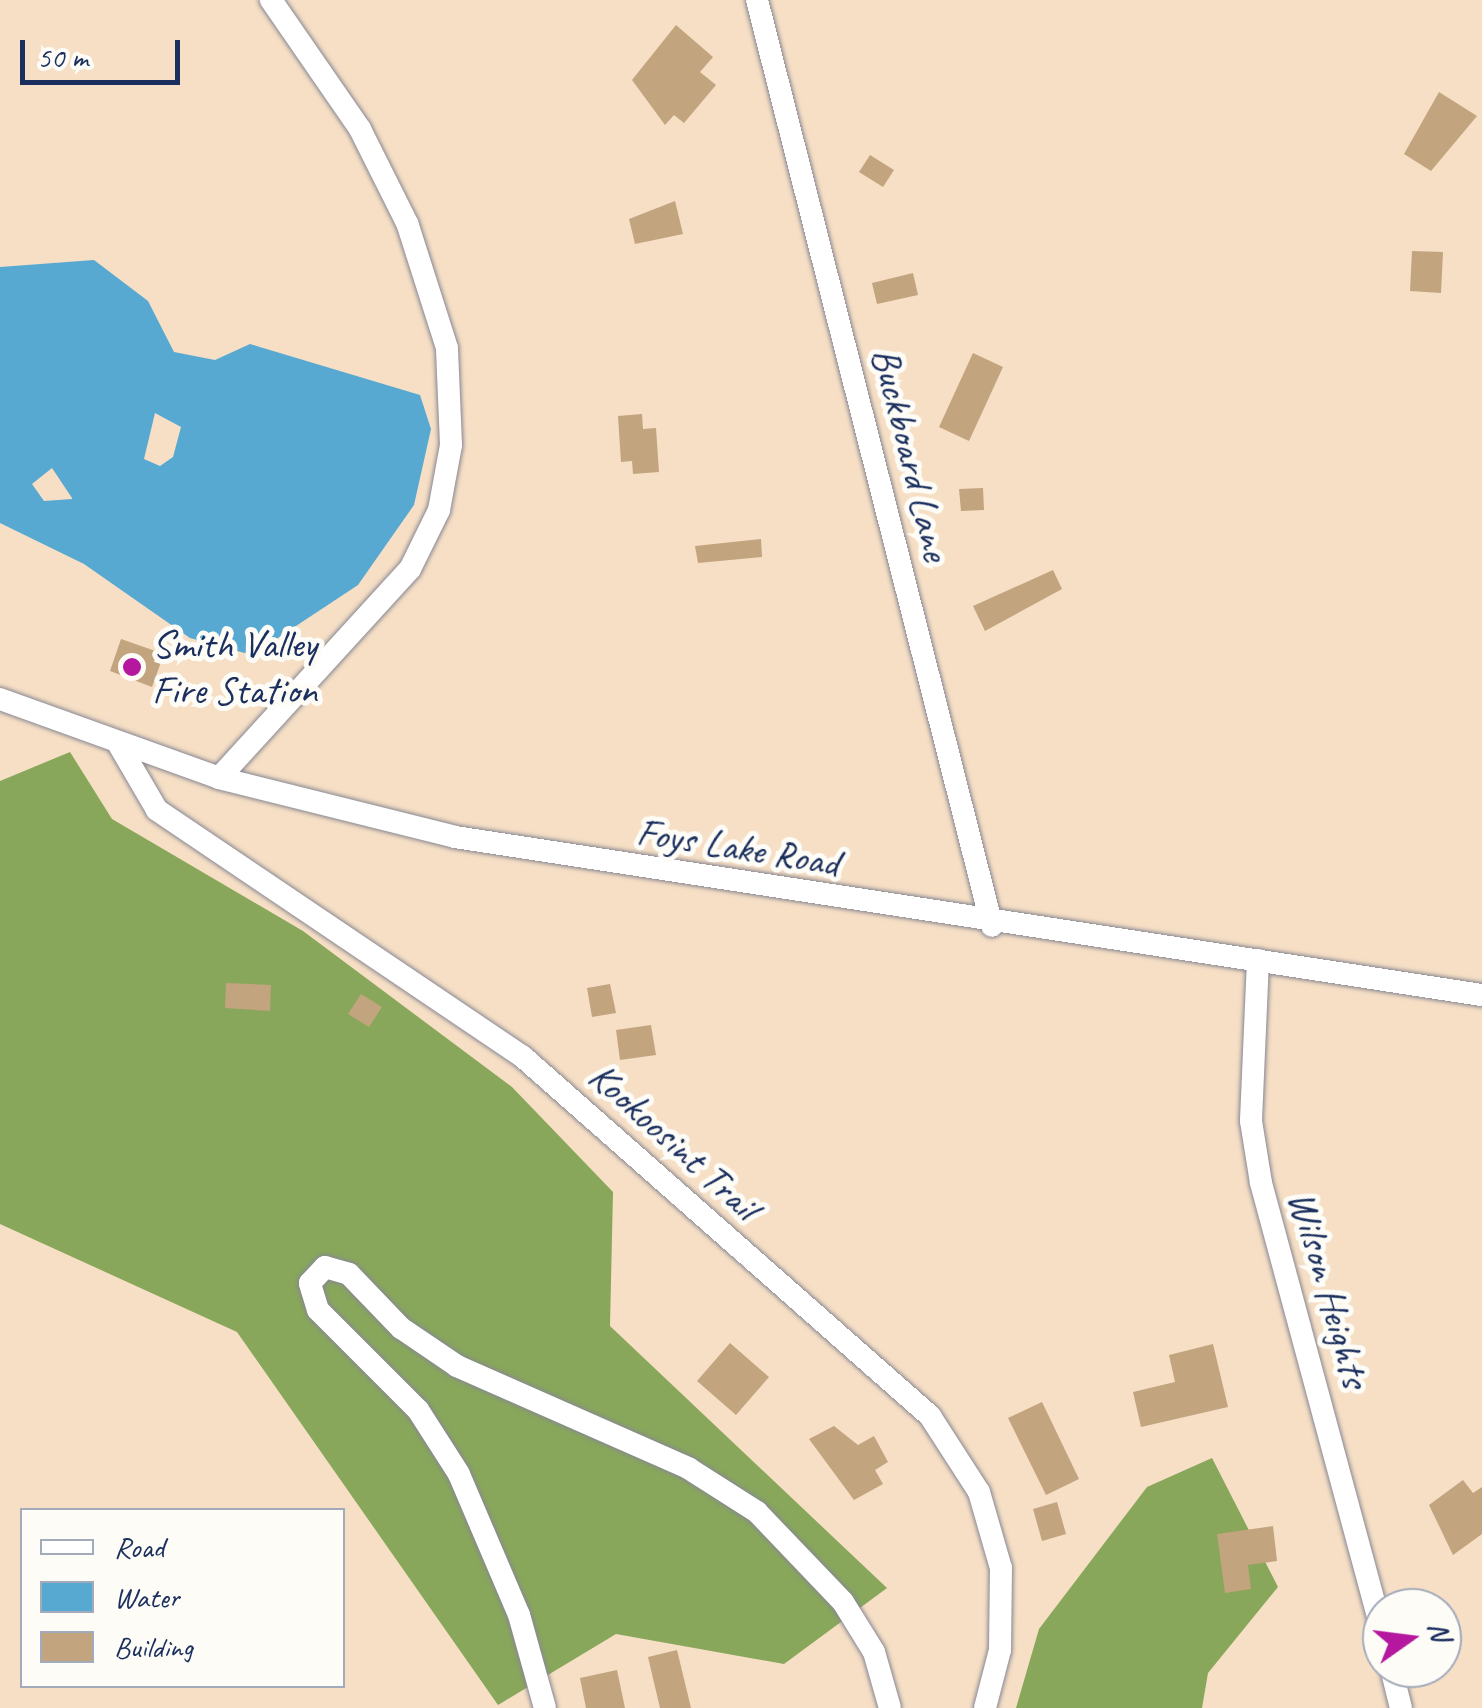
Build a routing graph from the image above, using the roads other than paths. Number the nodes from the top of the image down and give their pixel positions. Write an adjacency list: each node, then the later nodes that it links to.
1 (271, 0): 5 (street)
2 (758, 0): 6 (street, Buckboard Lane)
3 (0, 699): 4 (street, Foys Lake Road)
4 (119, 744): 5 (street, Foys Lake Road); 12 (street, Kookoosint Trail)
5 (219, 778): 6 (street, Foys Lake Road)
6 (992, 926): 7 (street, Foys Lake Road)
7 (1258, 960): 8 (street, Foys Lake Road); 9 (street, Wilson Heights)
8 (1482, 995)
9 (1370, 1588)
10 (545, 1708): 11 (street)
11 (890, 1708)
12 (985, 1708)

